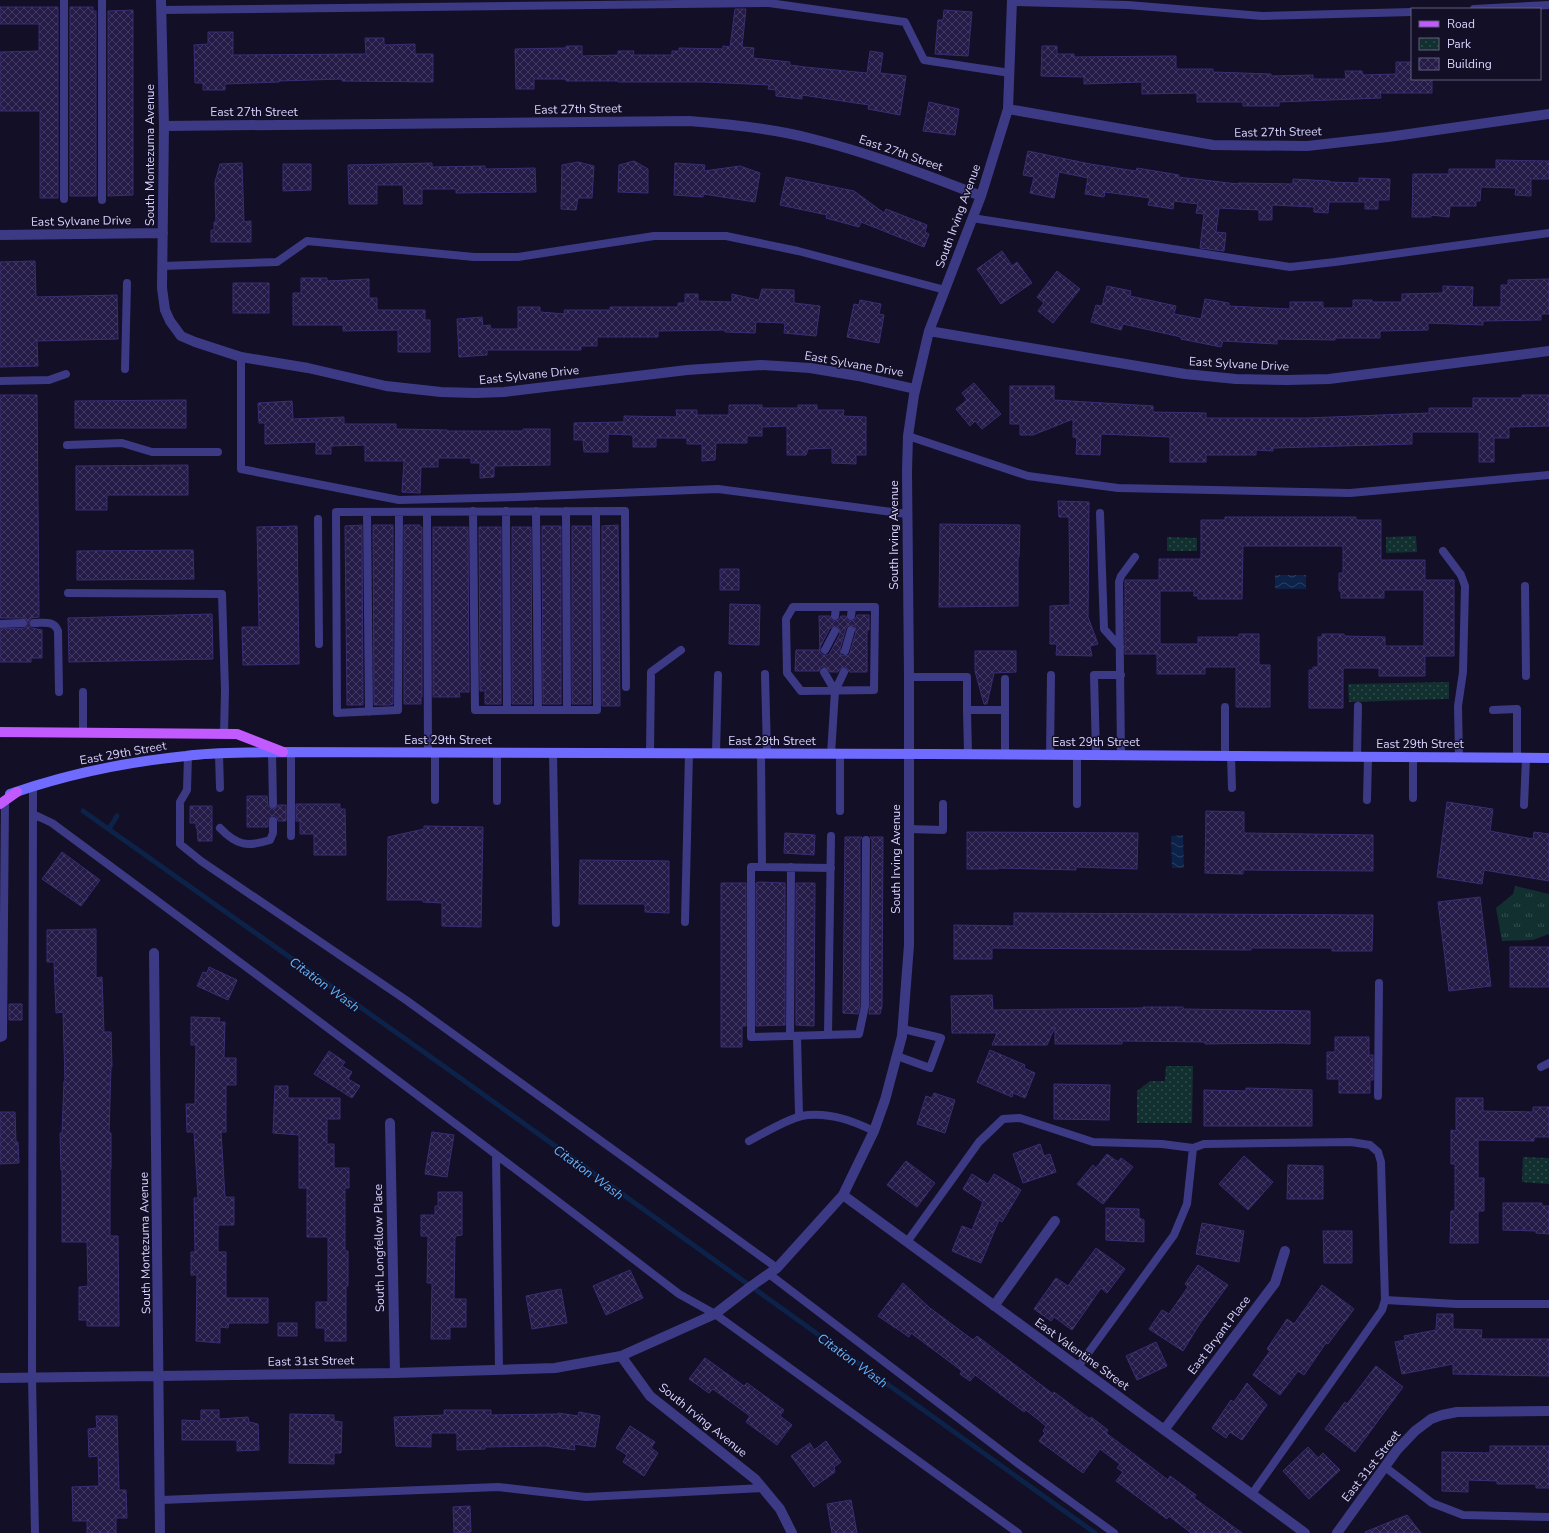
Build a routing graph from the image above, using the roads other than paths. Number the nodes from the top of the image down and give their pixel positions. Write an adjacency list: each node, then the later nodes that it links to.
1 (64, 0): 13 (lane)
2 (102, 0): 14 (lane)
3 (1012, 1): 7 (lane); 8 (street, South Irving Avenue)
4 (161, 5): 8 (lane); 11 (street, South Montezuma Avenue)
5 (1549, 5): 6 (lane)
6 (1493, 8)
7 (1411, 12)
8 (1010, 73): 9 (street, South Irving Avenue)
9 (1008, 110): 10 (street, East 27th Street); 12 (street, South Irving Avenue)
10 (1549, 114)
11 (164, 126): 12 (street, East 27th Street); 16 (street, South Montezuma Avenue)
12 (981, 196): 15 (street, South Irving Avenue)
13 (64, 199)
14 (102, 200)
15 (972, 218): 17 (lane); 21 (street, South Irving Avenue)
16 (163, 233): 18 (street, East Sylvane Drive); 19 (street, South Montezuma Avenue)
17 (1549, 233)
18 (0, 235)
19 (162, 266): 21 (lane); 22 (street, South Montezuma Avenue)
20 (127, 283): 26 (lane)
21 (945, 290): 23 (street, South Irving Avenue)
22 (165, 309): 25 (street, East Sylvane Drive)
23 (929, 331): 24 (street, East Sylvane Drive); 29 (street, South Irving Avenue)
24 (1549, 352)
25 (241, 357): 29 (street, East Sylvane Drive); 43 (lane)
26 (125, 369)
27 (66, 374): 28 (lane)
28 (0, 381)
29 (915, 389): 30 (street, South Irving Avenue)
30 (908, 436): 33 (lane); 43 (street, South Irving Avenue)
31 (67, 445): 32 (lane)
32 (218, 452)
33 (1549, 475)
34 (473, 511): 35 (lane); 41 (lane); 74 (lane)
35 (506, 511): 36 (lane); 74 (lane)
36 (536, 511): 37 (lane); 75 (lane)
37 (566, 511): 38 (lane); 76 (lane)
38 (596, 511): 68 (lane); 76 (lane)
39 (367, 512): 40 (lane); 80 (lane); 80 (lane)
40 (399, 512): 41 (lane); 80 (lane)
41 (427, 512): 86 (lane)
42 (1100, 513): 55 (lane)
43 (907, 514): 66 (street, South Irving Avenue)
44 (318, 519): 54 (lane)
45 (1443, 551): 106 (lane)
46 (1136, 557): 55 (lane)
47 (1525, 586): 65 (lane)
48 (68, 593): 83 (lane)
49 (23, 623): 51 (lane)
50 (34, 623): 70 (lane)
51 (0, 624)
52 (850, 630): 58 (lane)
53 (835, 631): 57 (lane)
54 (319, 644)
55 (1120, 648): 64 (lane)
56 (681, 650): 89 (lane)
57 (825, 650)
58 (845, 651)
59 (824, 672): 69 (lane)
60 (844, 672): 69 (lane)
61 (764, 674): 93 (lane)
62 (718, 675): 92 (lane)
63 (1051, 675): 99 (lane)
64 (1120, 675): 101 (lane); 102 (lane)
65 (1526, 676)
66 (909, 678): 77 (lane); 95 (street, South Irving Avenue)
67 (1005, 679): 78 (lane)
68 (626, 687)
69 (835, 691): 69 (lane); 94 (lane)
70 (58, 692)
71 (83, 692): 82 (lane)
72 (1358, 706): 104 (lane)
73 (1225, 707): 103 (lane)
74 (507, 710): 75 (lane)
75 (538, 710): 76 (lane)
76 (566, 710)
77 (967, 710): 78 (lane); 96 (lane)
78 (1005, 710): 98 (lane)
79 (1493, 710): 107 (lane)
80 (368, 712)
81 (0, 732): 82 (main road)
82 (83, 732): 83 (main road)
83 (224, 734): 85 (main road)
84 (272, 752): 85 (street, East 29th Street); 91 (street, East 29th Street); 118 (lane)
85 (287, 752): 86 (street, East 29th Street); 127 (lane)
86 (431, 753): 87 (street, East 29th Street); 114 (lane)
87 (497, 753): 88 (street, East 29th Street); 117 (lane)
88 (553, 753): 89 (street, East 29th Street); 134 (lane)
89 (650, 753): 90 (street, East 29th Street)
90 (689, 753): 92 (street, East 29th Street); 135 (lane)
91 (220, 754): 97 (street, East 29th Street); 110 (lane)
92 (716, 754): 93 (street, East 29th Street)
93 (764, 754): 94 (street, East 29th Street); 131 (lane)
94 (836, 754): 95 (street, East 29th Street); 122 (lane)
95 (909, 754): 96 (street, East 29th Street); 126 (street, South Irving Avenue)
96 (968, 754): 98 (street, East 29th Street)
97 (188, 755): 109 (street, East 29th Street); 157 (lane)
98 (1005, 755): 99 (street, East 29th Street)
99 (1050, 755): 100 (street, East 29th Street)
100 (1077, 755): 101 (street, East 29th Street); 120 (lane)
101 (1096, 755): 102 (street, East 29th Street)
102 (1121, 755): 103 (street, East 29th Street)
103 (1228, 756): 104 (street, East 29th Street); 111 (lane)
104 (1362, 757): 105 (street, East 29th Street); 115 (lane)
105 (1413, 757): 106 (street, East 29th Street); 113 (lane)
106 (1459, 758): 107 (street, East 29th Street)
107 (1521, 758): 108 (street, East 29th Street); 121 (lane)
108 (1549, 758)
109 (33, 786): 112 (street, East 29th Street); 123 (lane)
110 (220, 788)
111 (1232, 788)
112 (17, 792): 116 (main road)
113 (1413, 798)
114 (435, 800)
115 (1367, 800)
116 (2, 801): 130 (lane)
117 (497, 801)
118 (273, 804)
119 (944, 804): 126 (lane)
120 (1077, 804)
121 (1524, 805)
122 (840, 811)
123 (33, 814): 152 (lane); 167 (lane)
124 (273, 821): 125 (lane)
125 (220, 828)
126 (909, 830): 139 (street, South Irving Avenue)
127 (291, 836)
128 (831, 836): 133 (lane)
129 (866, 840): 140 (lane)
130 (2, 854): 137 (lane)
131 (762, 867): 132 (lane); 141 (lane)
132 (791, 867): 133 (lane); 141 (lane)
133 (831, 868): 140 (lane)
134 (556, 922)
135 (684, 922)
136 (154, 953): 166 (street, South Montezuma Avenue)
137 (2, 974): 142 (lane)
138 (1379, 983): 146 (lane)
139 (902, 1029): 143 (street, South Irving Avenue); 143 (lane)
140 (828, 1035): 141 (lane)
141 (794, 1036): 147 (lane)
142 (0, 1038)
143 (896, 1056): 149 (street, South Irving Avenue)
144 (1549, 1063): 145 (lane)
145 (1541, 1068)
146 (1378, 1096)
147 (799, 1115)
148 (390, 1123): 165 (street, South Longfellow Place)
149 (874, 1131): 150 (lane); 153 (street, South Irving Avenue)
150 (749, 1141)
151 (1193, 1148): 155 (lane); 158 (lane); 163 (lane)
152 (496, 1155): 161 (lane); 164 (lane)
153 (843, 1195): 155 (street, East Valentine Street); 157 (street, South Irving Avenue)
154 (1055, 1221): 160 (street)
155 (907, 1242): 160 (street, East Valentine Street)
156 (1284, 1251): 170 (street, East Bryant Place)
157 (773, 1271): 161 (street, South Irving Avenue); 180 (lane)
158 (1385, 1300): 159 (lane); 173 (lane)
159 (1549, 1304)
160 (994, 1306): 163 (street, East Valentine Street)
161 (715, 1314): 162 (street, South Irving Avenue); 179 (lane)
162 (621, 1356): 164 (street, East 31st Street); 172 (street, South Irving Avenue)
163 (1078, 1367): 170 (street, East Valentine Street)
164 (499, 1369): 165 (street, East 31st Street)
165 (394, 1373): 166 (street, East 31st Street)
166 (160, 1376): 167 (street, East 31st Street); 174 (street, South Montezuma Avenue)
167 (32, 1377): 168 (street, East 31st Street); 176 (lane)
168 (0, 1378)
169 (1549, 1411): 171 (street, East 31st Street)
170 (1164, 1430): 173 (street, East Valentine Street)
171 (1385, 1467): 175 (lane); 182 (street, East 31st Street)
172 (763, 1488): 174 (lane); 178 (street, South Irving Avenue)
173 (1252, 1494): 181 (street, East Valentine Street)
174 (161, 1500): 177 (street, South Montezuma Avenue)
175 (1549, 1516)
176 (35, 1533)
177 (160, 1533)
178 (792, 1533)
179 (1018, 1533)
180 (1114, 1533)
181 (1306, 1533)
182 (1337, 1533)

